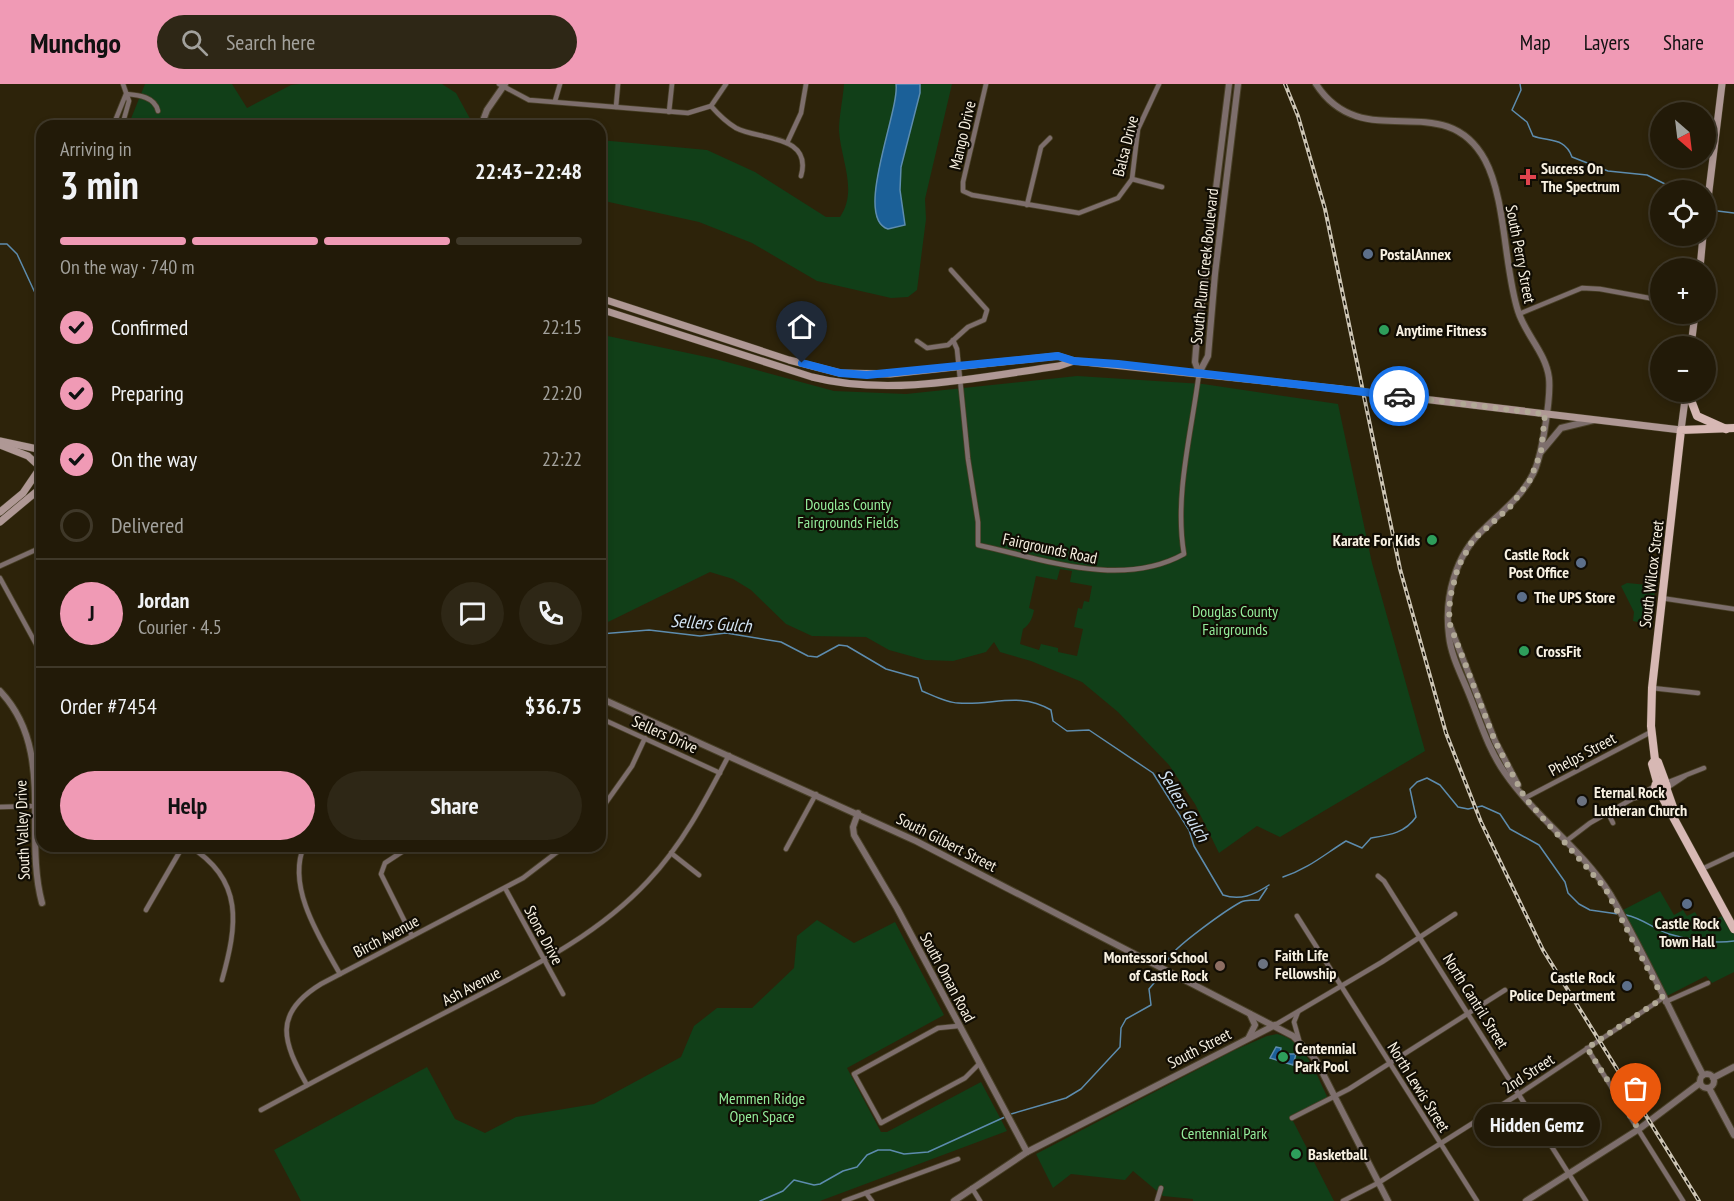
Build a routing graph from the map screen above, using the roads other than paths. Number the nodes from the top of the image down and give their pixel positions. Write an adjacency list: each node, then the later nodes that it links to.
1 (123, 84): 14 (street)
2 (560, 84): 15 (street)
3 (618, 84): 17 (street)
4 (672, 84): 19 (street)
5 (726, 84): 16 (street)
6 (806, 84): 24 (street)
7 (986, 84): 29 (street, Mango Drive)
8 (1158, 84): 26 (street, Balsa Drive)
9 (1229, 84): 40 (street, South Plum Creek Boulevard)
10 (1238, 84): 40 (street, South Plum Creek Boulevard)
11 (1316, 84): 35 (street, South Perry Street)
12 (1722, 84): 27 (main road)
13 (503, 85): 15 (street); 22 (street)
14 (126, 94): 18 (street); 20 (street); 21 (street)
15 (555, 101): 17 (street)
16 (711, 106): 19 (street); 24 (street)
17 (616, 107): 19 (street)
18 (158, 111)
19 (669, 112)
20 (116, 120)
21 (124, 120)
22 (483, 120)
23 (1050, 138): 30 (street)
24 (787, 142): 25 (street)
25 (801, 176)
26 (1132, 179): 28 (street); 30 (street, Balsa Drive)
27 (1710, 180)
28 (1162, 187)
29 (963, 191): 30 (street, Balsa Drive)
30 (1027, 205)
31 (951, 270): 36 (street)
32 (1650, 298): 35 (street)
33 (606, 300): 39 (main road)
34 (606, 311): 41 (main road)
35 (1519, 314): 44 (street, South Perry Street)
36 (953, 340): 37 (street); 39 (street, Fairgrounds Road)
37 (917, 341)
38 (1074, 361): 39 (main road); 40 (main road); 41 (main road)
39 (959, 367): 41 (street, Fairgrounds Road)
40 (1199, 373): 41 (street, Fairgrounds Road); 44 (main road, bridge)
41 (960, 378)
42 (1685, 402): 47 (main road, South Wilcox Street)
43 (1691, 402): 46 (main road)
44 (1545, 414): 45 (main road); 50 (street, South Perry Street)
45 (1595, 420): 47 (main road); 50 (street)
46 (1731, 429): 47 (main road)
47 (1681, 430): 59 (main road, South Wilcox Street)
48 (0, 443): 49 (main road); 51 (main road)
49 (36, 449)
50 (1541, 452): 74 (street, South Perry Street)
51 (36, 463)
52 (36, 474): 54 (main road)
53 (36, 492): 55 (main road)
54 (0, 512)
55 (0, 522)
56 (36, 550): 57 (street)
57 (0, 566)
58 (0, 578): 61 (street)
59 (1661, 598): 60 (street); 62 (main road, South Wilcox Street)
60 (1734, 609)
61 (36, 644)
62 (1652, 688): 64 (street); 67 (main road, South Wilcox Street)
63 (0, 691): 76 (street, South Valley Drive)
64 (1698, 693)
65 (606, 701): 69 (street, South Gilbert Street)
66 (606, 721): 68 (street, Sellers Drive)
67 (1651, 732): 72 (main road, South Wilcox Street); 74 (street, Phelps Street)
68 (645, 738): 71 (street, Sellers Drive); 75 (street)
69 (729, 755): 71 (street, Ash Avenue); 73 (street, South Gilbert Street)
70 (1704, 768): 72 (street)
71 (720, 773): 88 (street, Ash Avenue)
72 (1662, 787): 79 (street); 90 (main road)
73 (816, 794): 78 (street, South Gilbert Street); 82 (street)
74 (1525, 798): 81 (street, South Perry Street)
75 (606, 803)
76 (36, 806): 77 (street); 94 (street, South Valley Drive)
77 (0, 807)
78 (858, 813): 109 (street, South Gilbert Street); 113 (street, South Oman Road)
79 (1608, 813): 80 (street); 81 (street)
80 (1614, 823)
81 (1565, 842): 108 (street, South Perry Street)
82 (786, 849)
83 (180, 852): 95 (street)
84 (196, 852): 103 (street)
85 (303, 852): 102 (street)
86 (402, 852): 99 (street)
87 (557, 852): 93 (street, Birch Avenue)
88 (671, 853): 91 (street); 101 (street, Ash Avenue)
89 (1734, 854): 90 (street)
90 (1702, 869): 98 (main road)
91 (699, 875)
92 (1378, 876): 100 (street, North Cantril Street)
93 (505, 888): 99 (street, Birch Avenue); 101 (street, Stone Drive)
94 (42, 903)
95 (146, 910)
96 (1455, 914): 100 (street, South Street)
97 (1297, 916): 105 (street, North Lewis Street)
98 (1733, 928)
99 (412, 936): 102 (street, Birch Avenue)
100 (1422, 937): 105 (street, South Street); 111 (street, North Cantril Street)
101 (544, 961): 107 (street, Stone Drive); 123 (street, Ash Avenue)
102 (340, 974): 123 (street, Birch Avenue)
103 (222, 980)
104 (1708, 983): 108 (street, 2nd Street)
105 (1342, 985): 110 (street, South Street); 117 (street, North Lewis Street)
106 (1505, 990): 111 (street)
107 (563, 994)
108 (1664, 1000): 116 (street, 2nd Street); 120 (street, South Perry Street)
109 (1247, 1011): 112 (street, South Gilbert Street); 114 (street)
110 (1299, 1011): 112 (street, South Street); 115 (street)
111 (1468, 1014): 117 (street); 125 (street, North Cantril Street)
112 (1275, 1025): 114 (street, South Street); 115 (street, South Gilbert Street)
113 (958, 1026): 118 (street, South Oman Road); 118 (street)
114 (1249, 1038): 132 (street, South Street)
115 (1299, 1041): 126 (street, South Gilbert Street)
116 (1587, 1048): 125 (street, 2nd Street); 129 (street)
117 (1389, 1062): 126 (street); 131 (street, North Lewis Street)
118 (979, 1064): 132 (street, South Oman Road)
119 (1734, 1067): 121 (street)
120 (1703, 1075): 121 (street); 122 (street)
121 (1713, 1078): 124 (street)
122 (1700, 1083): 124 (street); 129 (street)
123 (307, 1085): 127 (street, Ash Avenue)
124 (1709, 1088): 130 (street)
125 (1520, 1094): 131 (street, 2nd Street); 134 (street, North Cantril Street)
126 (1334, 1097): 128 (street); 135 (street, South Gilbert Street)
127 (261, 1110)
128 (1292, 1118)
129 (1639, 1129): 134 (street); 149 (street)
130 (1734, 1135)
131 (1440, 1142): 135 (street, 2nd Street); 146 (street, North Lewis Street)
132 (1027, 1152): 136 (street, South Street)
133 (958, 1159): 138 (street)
134 (1569, 1174): 147 (street); 148 (street, North Cantril Street)
135 (1378, 1182): 144 (street, 2nd Street); 145 (street, South Gilbert Street)
136 (972, 1188): 141 (street, South Street); 142 (street)
137 (1161, 1188): 143 (street)
138 (866, 1192): 139 (street); 140 (street)
139 (844, 1201)
140 (872, 1201)
141 (954, 1201)
142 (980, 1201)
143 (1157, 1201)
144 (1343, 1201)
145 (1388, 1201)
146 (1477, 1201)
147 (1526, 1201)
148 (1586, 1201)
149 (1683, 1201)

